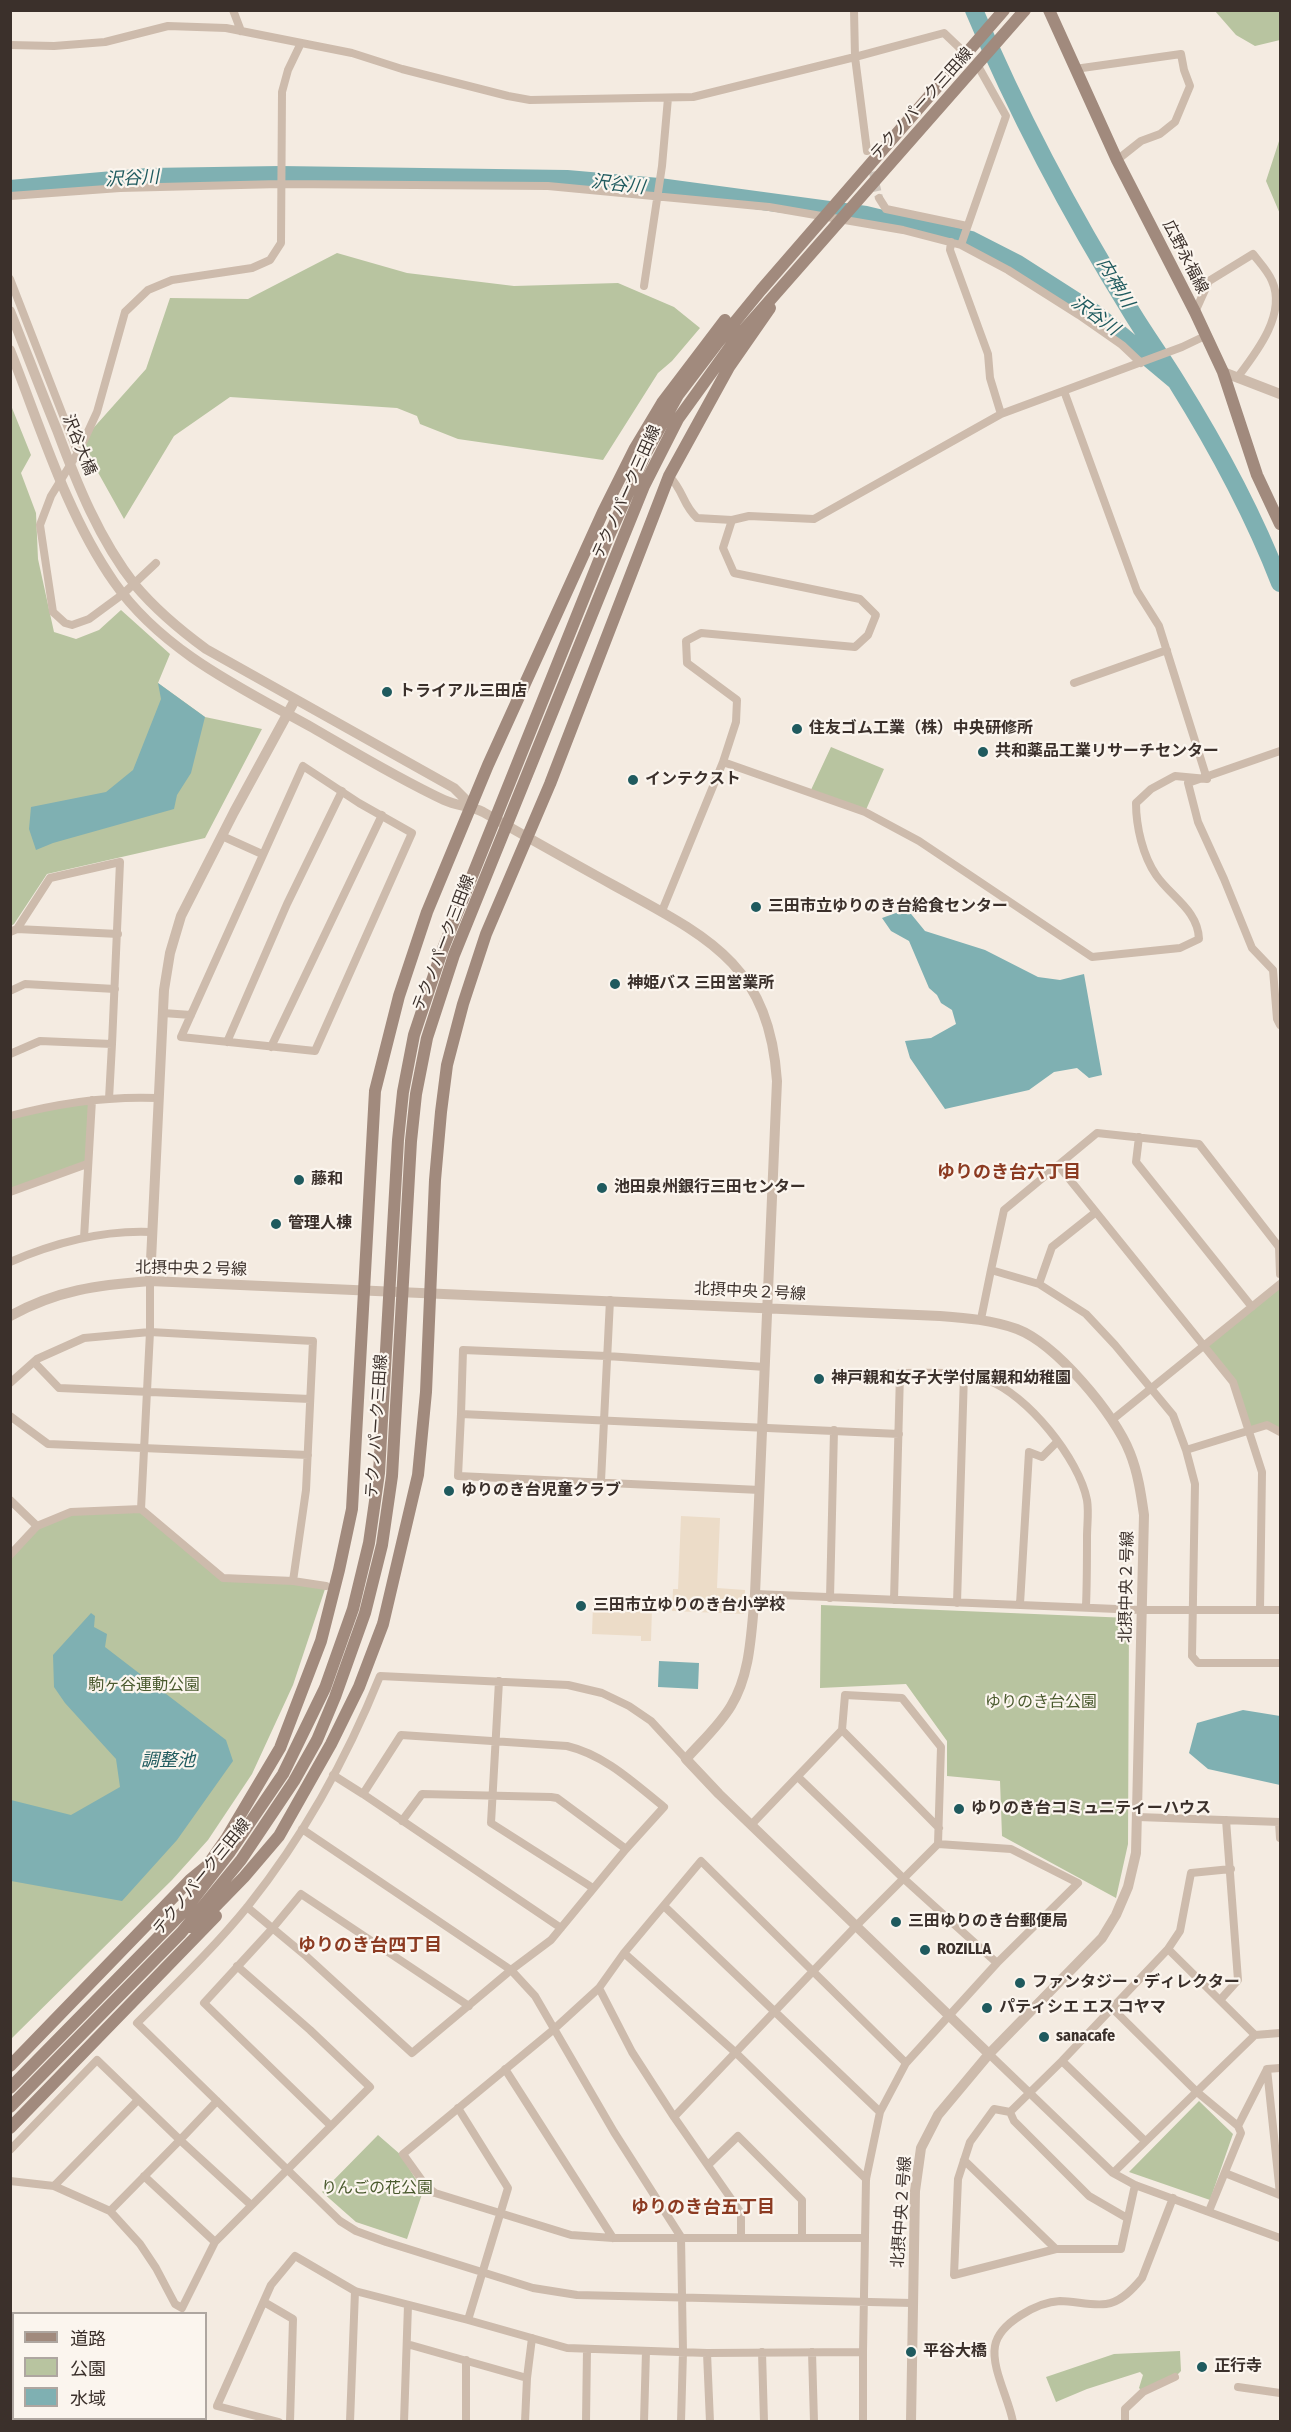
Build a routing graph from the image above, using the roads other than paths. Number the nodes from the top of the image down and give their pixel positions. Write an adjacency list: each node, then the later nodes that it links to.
1 (233, 10): 6 (street)
2 (854, 10): 10 (street)
3 (1025, 10): 11 (main road, テクノパーク三田線)
4 (1050, 10): 12 (main road, 広野永福線)
5 (1003, 12): 9 (main road, テクノパーク三田線)
6 (241, 31): 7 (street); 8 (street)
7 (301, 43): 13 (street); 16 (street)
8 (10, 45)
9 (970, 49): 10 (street); 26 (main road, テクノパーク三田線)
10 (855, 57): 13 (street); 14 (street)
11 (982, 61): 20 (street); 23 (main road, テクノパーク三田線)
12 (1075, 69): 15 (main road, 広野永福線); 15 (street)
13 (668, 98): 18 (street)
14 (867, 151)
15 (1117, 160): 28 (main road, 広野永福線)
16 (280, 184): 17 (street); 18 (street); 37 (street)
17 (10, 196)
18 (658, 197): 21 (street); 25 (street)
19 (879, 198): 20 (street)
20 (967, 226): 22 (street)
21 (951, 242): 22 (street); 36 (street)
22 (961, 245): 31 (street)
23 (790, 277): 38 (main road); 163 (main road, テクノパーク三田線)
24 (10, 279): 37 (street)
25 (644, 286)
26 (761, 290): 52 (main road); 164 (main road, テクノパーク三田線)
27 (10, 311): 42 (street, 沢谷大橋)
28 (1195, 312): 29 (main road, 広野永福線); 33 (street)
29 (1205, 336): 31 (street); 32 (main road, 広野永福線)
30 (10, 350): 43 (street, 沢谷大橋)
31 (1141, 363): 34 (street)
32 (1222, 372): 33 (street); 40 (main road, 広野永福線)
33 (1237, 378): 35 (street)
34 (1064, 390): 36 (street); 44 (street)
35 (1281, 394)
36 (1001, 414): 39 (street)
37 (78, 454): 43 (street)
38 (669, 476): 39 (street); 54 (main road)
39 (732, 520): 49 (street)
40 (1281, 524)
41 (156, 563): 42 (street)
42 (134, 583): 43 (street); 46 (street, 沢谷大橋)
43 (123, 594): 47 (street, 沢谷大橋)
44 (1167, 650): 45 (street); 50 (street)
45 (1074, 683)
46 (295, 700): 47 (street); 52 (street, 沢谷大橋)
47 (287, 714): 52 (street, 沢谷大橋); 55 (street)
48 (1281, 751): 50 (street)
49 (723, 762): 50 (street); 57 (street)
50 (1206, 779): 64 (street)
51 (342, 791): 53 (street); 56 (street); 65 (street)
52 (477, 809): 54 (street); 86 (main road)
53 (382, 816): 67 (street); 67 (street)
54 (523, 835): 57 (street); 87 (main road)
55 (222, 836): 56 (street); 62 (street)
56 (262, 854): 63 (street)
57 (662, 911): 90 (street)
58 (14, 930): 59 (street); 59 (street)
59 (118, 934): 60 (street)
60 (116, 989): 61 (street); 66 (street)
61 (10, 992)
62 (163, 1013): 63 (street); 69 (street)
63 (191, 1015): 65 (street)
64 (1281, 1025)
65 (227, 1042): 67 (street)
66 (112, 1044): 68 (street); 70 (street)
67 (271, 1047)
68 (10, 1054)
69 (158, 1098): 70 (street); 78 (street)
70 (109, 1099): 71 (street)
71 (92, 1100): 72 (street); 74 (street)
72 (11, 1115)
73 (1139, 1137): 75 (street); 82 (street); 89 (street)
74 (87, 1164): 76 (street); 79 (street)
75 (1058, 1165): 77 (street); 81 (street)
76 (10, 1192)
77 (1096, 1212): 84 (street); 94 (street)
78 (151, 1232): 79 (street); 83 (street)
79 (84, 1238): 80 (street)
80 (10, 1262)
81 (991, 1270): 84 (street); 92 (street)
82 (1281, 1274)
83 (150, 1281): 86 (street, 北摂中央２号線); 91 (street, 北摂中央２号線); 93 (street)
84 (1039, 1284): 100 (street)
85 (1281, 1284): 89 (street)
86 (363, 1290): 87 (street, 北摂中央２号線); 153 (main road)
87 (432, 1294): 88 (street, 北摂中央２号線); 155 (main road)
88 (610, 1300): 90 (street, 北摂中央２号線); 95 (street)
89 (1252, 1307): 94 (street)
90 (766, 1308): 92 (street, 北摂中央２号線); 97 (street)
91 (10, 1316)
92 (981, 1319): 106 (street, 北摂中央２号線)
93 (150, 1332): 96 (street); 101 (street); 102 (street)
94 (1205, 1345): 100 (street); 109 (street)
95 (607, 1356): 97 (street); 103 (street); 105 (street)
96 (34, 1362): 99 (street); 101 (street)
97 (765, 1367): 107 (street)
98 (964, 1374): 111 (street); 112 (street); 127 (street)
99 (10, 1383)
100 (1150, 1388): 106 (street); 114 (street)
101 (147, 1391): 102 (street); 113 (street)
102 (310, 1399): 115 (street)
103 (461, 1414): 105 (street); 116 (street)
104 (10, 1416): 113 (street)
105 (604, 1419): 107 (street); 116 (street)
106 (1112, 1420): 131 (street, 北摂中央２号線)
107 (763, 1427): 108 (street); 117 (street)
108 (834, 1430): 111 (street); 125 (street)
109 (1249, 1431): 110 (street); 114 (street); 132 (street)
110 (1281, 1432)
111 (899, 1434): 126 (street)
112 (1057, 1442): 128 (street); 129 (street)
113 (145, 1450): 115 (street); 119 (street)
114 (1186, 1450): 130 (street)
115 (308, 1455): 122 (street)
116 (601, 1481): 117 (street)
117 (760, 1490): 124 (street)
118 (10, 1500): 120 (street)
119 (141, 1509): 120 (street); 122 (street)
120 (37, 1526): 121 (street)
121 (10, 1555)
122 (293, 1581): 123 (street)
123 (326, 1586)
124 (755, 1594): 125 (street); 138 (street)
125 (830, 1598): 126 (street)
126 (894, 1600): 127 (street)
127 (957, 1603): 128 (street)
128 (1020, 1604): 129 (street)
129 (1086, 1606): 131 (street)
130 (1193, 1608): 131 (street); 132 (street); 134 (street)
131 (1141, 1610): 143 (street, 北摂中央２号線)
132 (1260, 1610): 133 (street)
133 (1281, 1610)
134 (1281, 1663)
135 (499, 1682): 137 (street); 138 (street); 139 (street)
136 (842, 1730): 140 (street); 148 (street); 148 (street)
137 (496, 1739): 141 (street); 142 (street); 152 (street)
138 (686, 1759): 147 (street)
139 (333, 1775): 141 (street); 149 (street)
140 (798, 1777): 147 (street); 156 (street)
141 (363, 1794): 145 (street)
142 (492, 1796): 145 (street); 152 (street); 157 (street)
143 (1138, 1817): 144 (street); 181 (street, 北摂中央２号線)
144 (1226, 1820): 146 (street); 154 (street)
145 (402, 1821): 161 (street)
146 (1280, 1822): 150 (street)
147 (751, 1825): 160 (street)
148 (939, 1828): 151 (street)
149 (302, 1829): 159 (street); 169 (street)
150 (1281, 1838)
151 (938, 1844): 156 (street); 167 (street)
152 (626, 1848): 157 (street)
153 (207, 1866): 164 (main road); 184 (main road)
154 (1231, 1869): 165 (street); 172 (street)
155 (244, 1877): 163 (main road); 201 (main road)
156 (903, 1878): 160 (street); 167 (street)
157 (593, 1888): 161 (street)
158 (664, 1906): 166 (street); 170 (street); 175 (street)
159 (247, 1907): 162 (street); 192 (street)
160 (857, 1925): 170 (street); 176 (street)
161 (561, 1928): 169 (street)
162 (272, 1929): 168 (street); 173 (street); 173 (street)
163 (181, 1933): 188 (main road, テクノパーク三田線)
164 (147, 1949): 188 (main road, テクノパーク三田線)
165 (1168, 1949): 172 (street); 174 (street)
166 (624, 1953): 171 (street); 180 (street)
167 (997, 1963): 176 (street)
168 (237, 1966): 199 (street); 199 (street)
169 (511, 1970): 173 (street); 177 (street)
170 (813, 1970): 175 (street); 183 (street)
171 (599, 1988): 177 (street); 198 (street)
172 (1221, 2000): 179 (street)
173 (469, 2006)
174 (1112, 2008): 182 (street); 190 (street)
175 (774, 2012): 180 (street); 195 (street)
176 (949, 2015): 181 (street); 183 (street)
177 (554, 2030): 186 (street); 224 (street)
178 (1281, 2033): 179 (street)
179 (1255, 2035): 190 (street)
180 (735, 2052): 198 (street); 211 (street)
181 (989, 2054): 189 (street); 235 (street, 北摂中央２号線)
182 (1062, 2061): 189 (street); 203 (street)
183 (906, 2062): 195 (street)
184 (10, 2066)
185 (1281, 2068): 187 (street)
186 (505, 2069): 194 (street); 223 (street)
187 (1268, 2069): 200 (street); 215 (street)
188 (16, 2086): 193 (main road, テクノパーク三田線); 197 (main road)
189 (1029, 2092): 196 (street); 208 (street)
190 (1197, 2092): 200 (street); 203 (street)
191 (138, 2100): 202 (street); 204 (street); 214 (street)
192 (217, 2101): 202 (street); 207 (street)
193 (10, 2107)
194 (458, 2108): 220 (street); 220 (street)
195 (880, 2112): 211 (street)
196 (1010, 2112): 205 (street); 221 (street)
197 (10, 2117)
198 (674, 2117): 206 (street)
199 (331, 2126): 207 (street)
200 (1238, 2126): 209 (street)
201 (10, 2128)
202 (180, 2140): 210 (street); 217 (street)
203 (1145, 2140): 208 (street)
204 (10, 2150)
205 (964, 2160): 229 (street); 229 (street)
206 (708, 2165): 222 (street); 225 (street)
207 (286, 2169): 217 (street); 230 (street)
208 (1113, 2173): 213 (street)
209 (1225, 2173): 215 (street); 219 (street)
210 (144, 2176): 218 (street); 228 (street)
211 (866, 2179): 226 (street)
212 (10, 2181): 214 (street)
213 (1135, 2185): 216 (street); 221 (street)
214 (54, 2186): 218 (street)
215 (1280, 2194)
216 (1173, 2198): 219 (street); 266 (street)
217 (251, 2205): 228 (street)
218 (110, 2211): 228 (street)
219 (1209, 2211): 227 (street)
220 (500, 2214): 223 (street); 230 (street)
221 (1127, 2218): 229 (street)
222 (741, 2237): 224 (street); 225 (street)
223 (613, 2238): 224 (street)
224 (681, 2238): 232 (street)
225 (802, 2238): 226 (street)
226 (863, 2238): 234 (street)
227 (1281, 2238)
228 (215, 2242)
229 (1056, 2249)
230 (482, 2271): 232 (street); 237 (street)
231 (355, 2290): 233 (street); 236 (street); 254 (street)
232 (683, 2299): 234 (street); 242 (street)
233 (264, 2302): 252 (street); 253 (street)
234 (863, 2302): 235 (street); 245 (street)
235 (912, 2303): 265 (street, 北摂中央２号線)
236 (408, 2305): 237 (street); 239 (street)
237 (468, 2320): 238 (street)
238 (532, 2338): 240 (street); 249 (street)
239 (407, 2344): 247 (street); 255 (street)
240 (587, 2349): 241 (street); 258 (street)
241 (646, 2351): 242 (street); 259 (street)
242 (683, 2352): 246 (street); 260 (street)
243 (762, 2352): 244 (street); 246 (street); 262 (street)
244 (812, 2352): 245 (street); 263 (street)
245 (863, 2352): 264 (street)
246 (707, 2353): 261 (street)
247 (466, 2360): 249 (street); 256 (street)
248 (1175, 2377): 267 (street)
249 (527, 2378): 257 (street)
250 (1238, 2387): 251 (street)
251 (1281, 2394)
252 (279, 2421)
253 (290, 2421)
254 (350, 2421)
255 (404, 2421)
256 (466, 2421)
257 (525, 2421)
258 (586, 2421)
259 (644, 2421)
260 (681, 2421)
261 (710, 2421)
262 (764, 2421)
263 (814, 2421)
264 (863, 2421)
265 (910, 2421)
266 (1013, 2421)
267 (1125, 2421)

